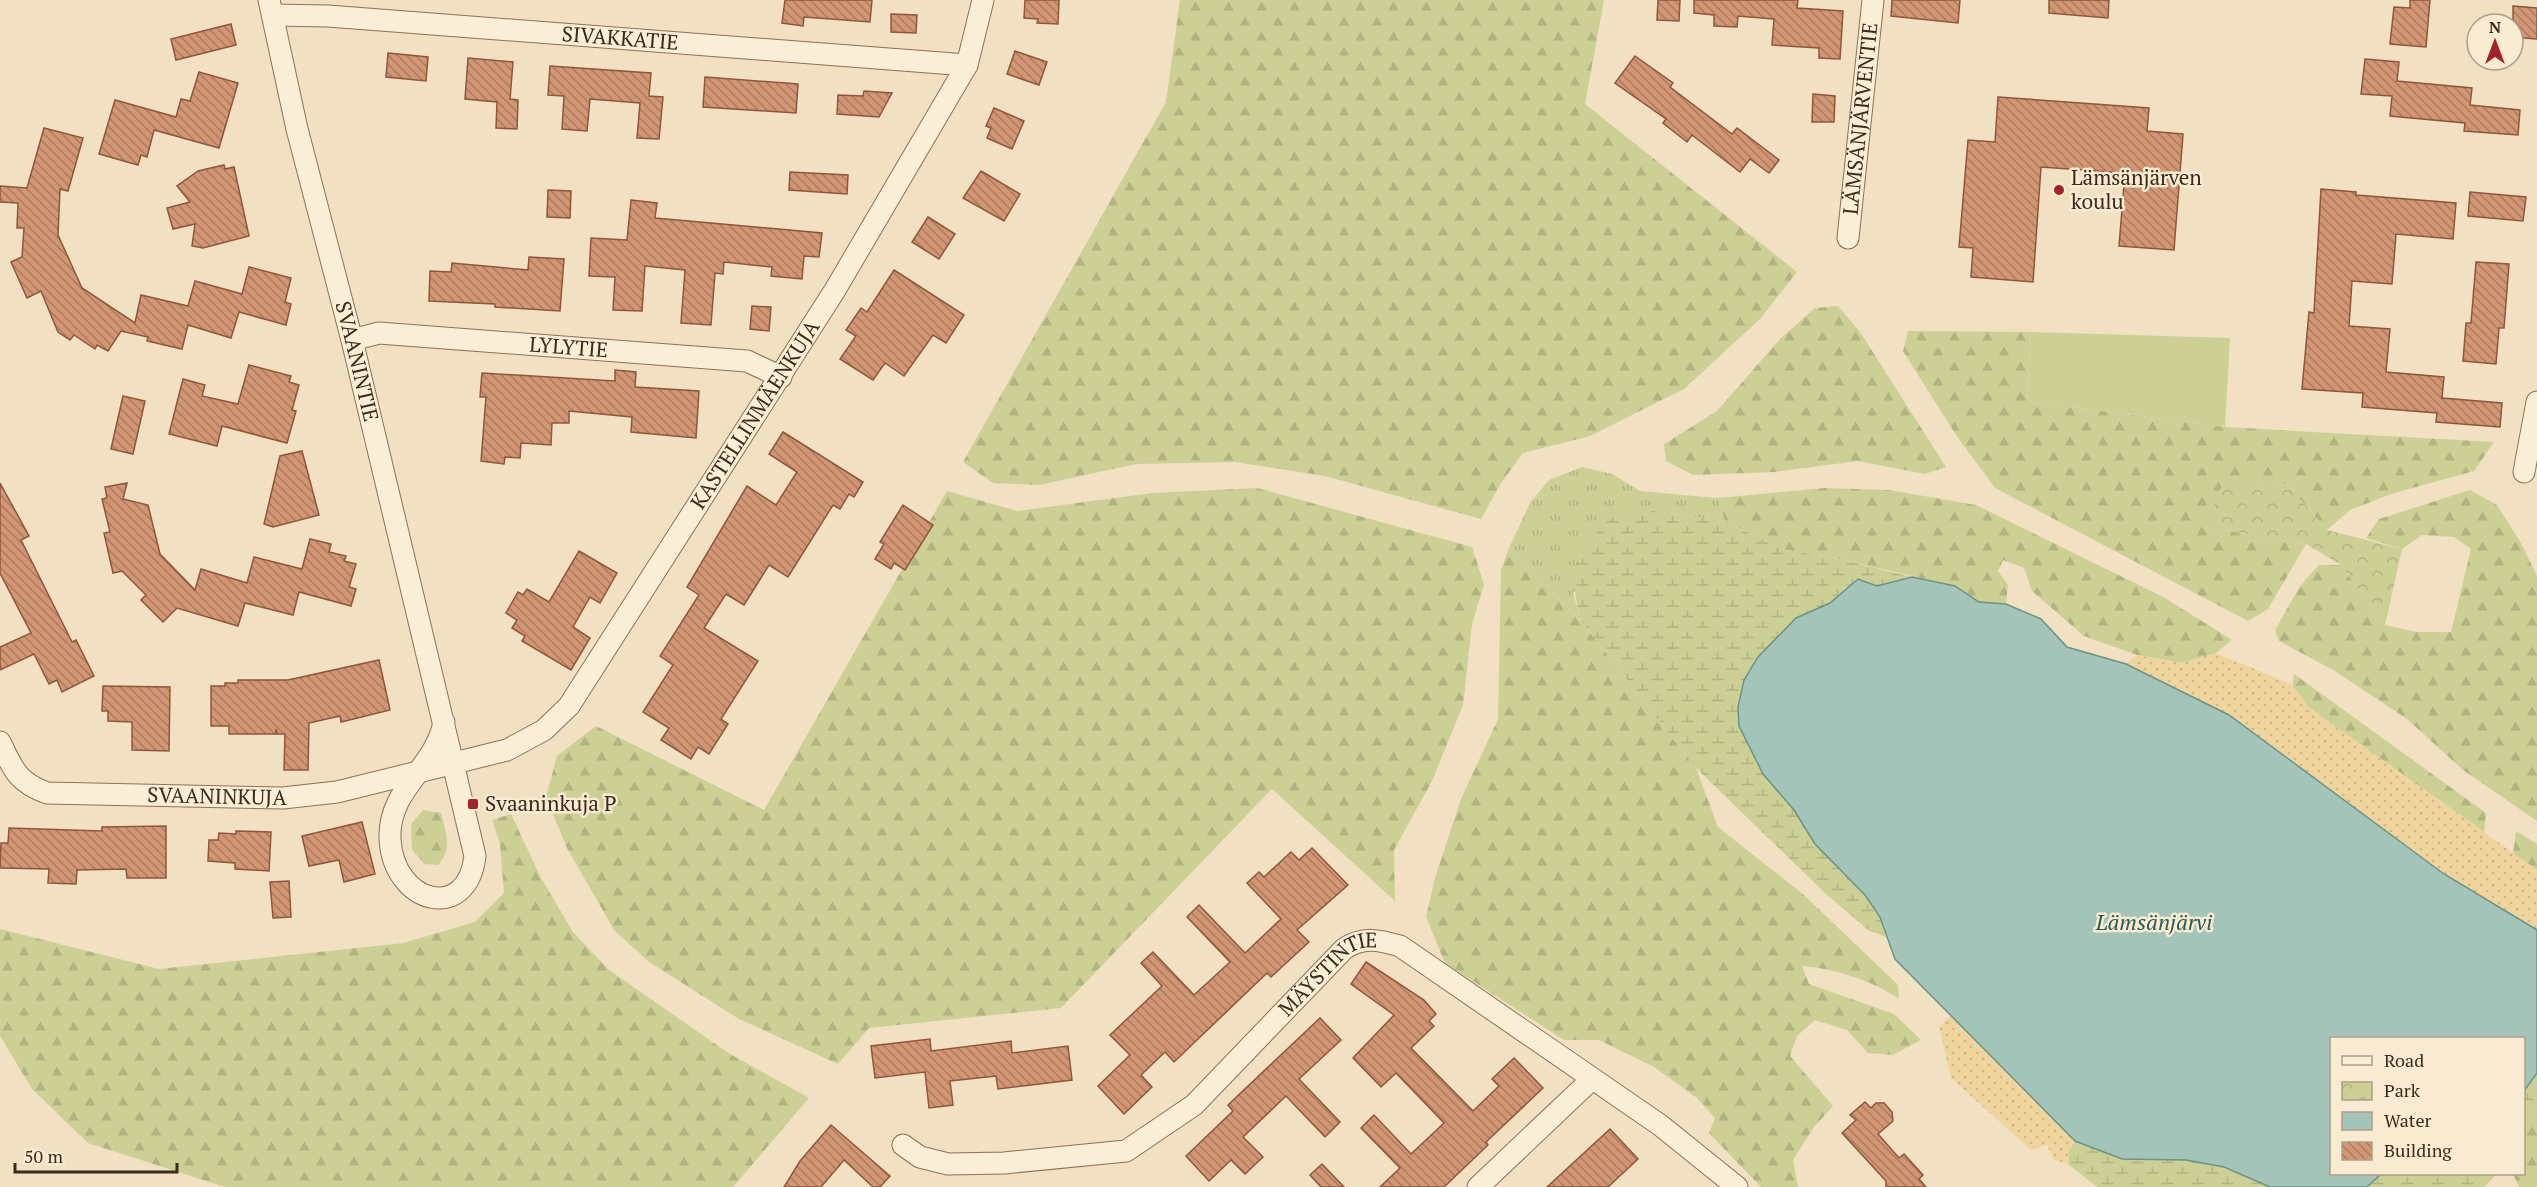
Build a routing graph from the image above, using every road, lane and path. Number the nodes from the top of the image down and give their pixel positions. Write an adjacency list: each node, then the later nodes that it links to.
1 (983, 0): 4 (street, KASTELLINMÄENKUJA)
2 (1873, 0): 5 (street, LÄMSÄNJÄRVENTIE)
3 (271, 8): 4 (street, SIVAKKATIE); 6 (street, SVAANINTIE)
4 (967, 65): 7 (street, KASTELLINMÄENKUJA)
5 (1848, 238)
6 (352, 340): 7 (street, LYLYTIE); 10 (street, SVAANINTIE)
7 (781, 377): 12 (street, KASTELLINMÄENKUJA)
8 (2537, 402): 9 (street)
9 (2524, 472)
10 (444, 722): 12 (street, SVAANINTIE); 13 (street, SVAANINTIE)
11 (0, 742): 13 (street, SVAANINKUJA)
12 (454, 763): 13 (street, SVAANINKUJA); 13 (street, SVAANINTIE)
13 (418, 772)
14 (1592, 1080): 15 (street, MÄYSTINTIE); 16 (street); 17 (street, MÄYSTINTIE)
15 (903, 1145)
16 (1478, 1187)
17 (1737, 1187)

